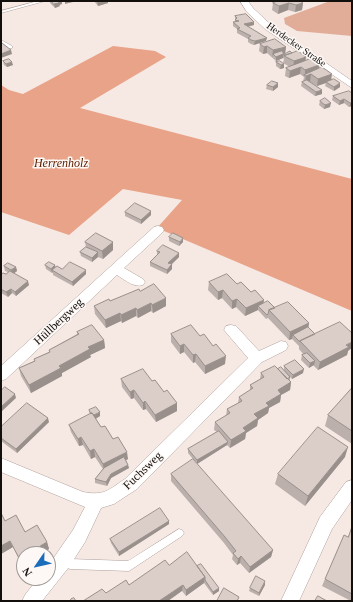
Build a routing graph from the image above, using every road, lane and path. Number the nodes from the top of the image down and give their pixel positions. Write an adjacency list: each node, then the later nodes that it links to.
1 (43, 1): 3 (lane)
2 (244, 1): 6 (street, Herdecker Straße)
3 (1, 12)
4 (1, 41): 5 (lane)
5 (10, 47)
6 (352, 85)
7 (158, 230): 8 (street, Hüllbergweg)
8 (116, 269): 9 (street); 13 (street, Hüllbergweg)
9 (139, 282)
10 (231, 330): 12 (street)
11 (280, 346): 12 (street, Fuchsweg)
12 (257, 358): 16 (street, Fuchsweg)
13 (1, 375)
14 (1, 465): 16 (street)
15 (352, 487): 20 (street)
16 (96, 502): 18 (street)
17 (179, 533): 18 (lane)
18 (63, 560): 19 (street)
19 (31, 601)
20 (290, 601)

